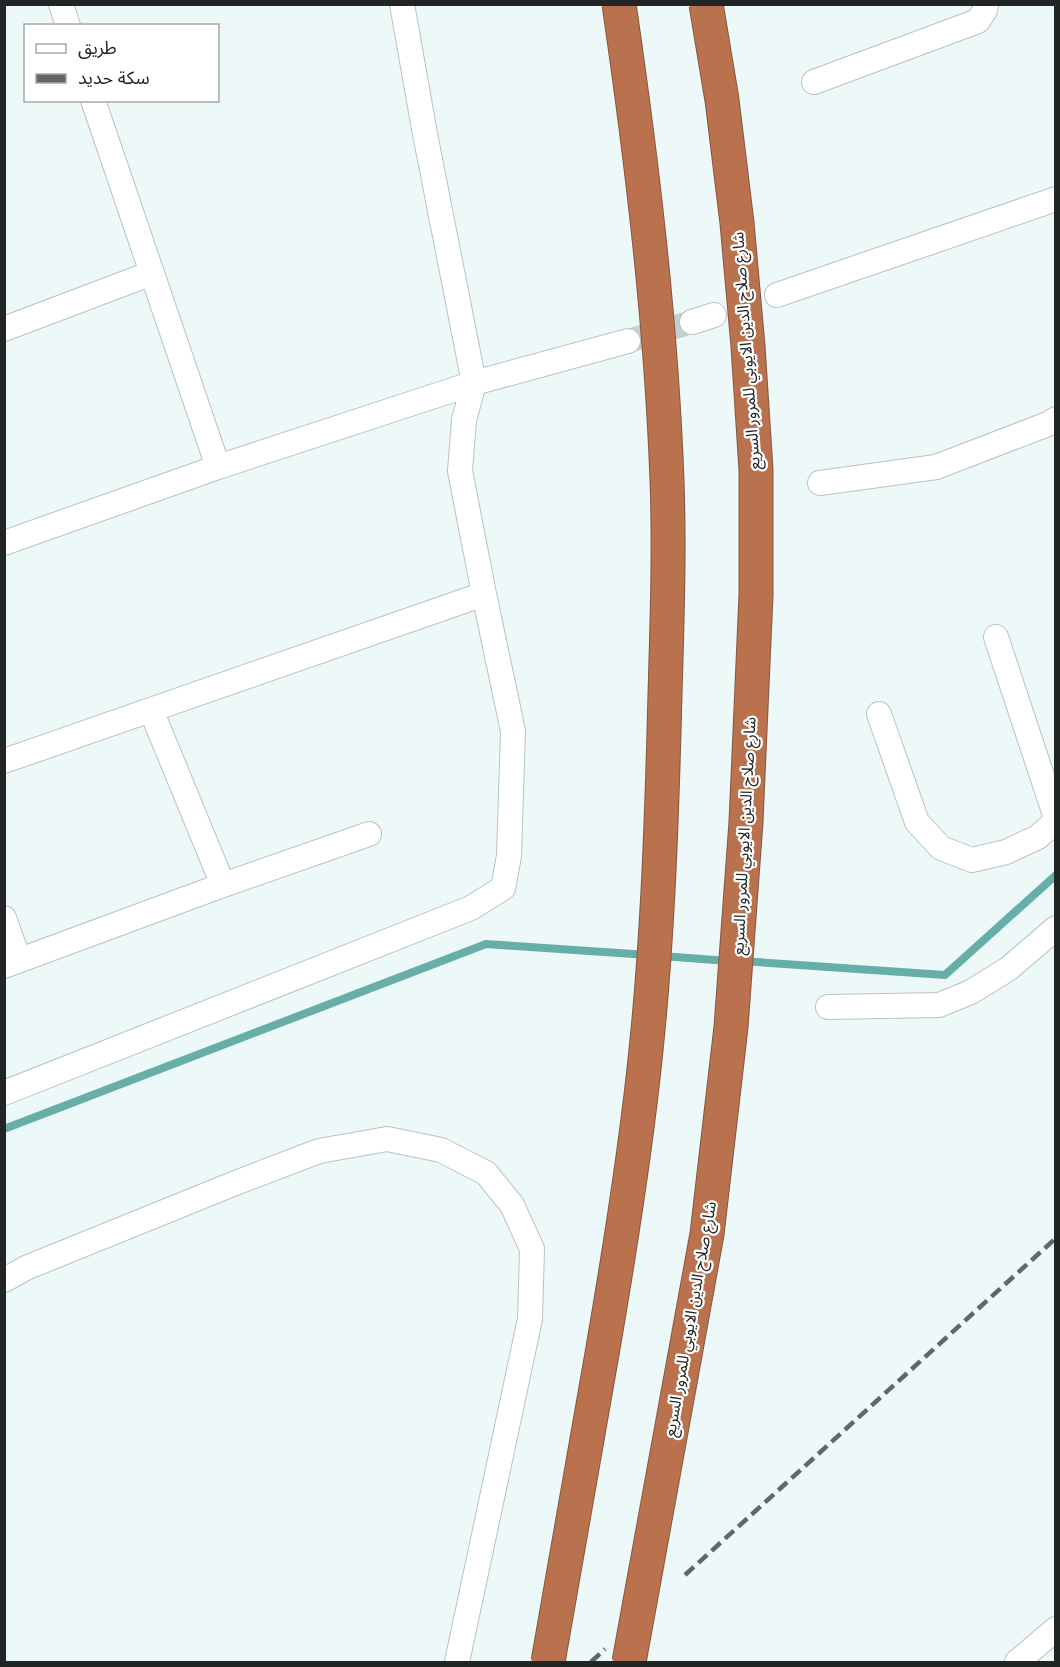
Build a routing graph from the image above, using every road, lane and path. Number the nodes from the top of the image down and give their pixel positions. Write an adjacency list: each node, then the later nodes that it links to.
1 (61, 4): 6 (street)
2 (402, 4): 14 (street)
3 (619, 4): 35 (highway, bridge)
4 (706, 4): 36 (highway, شارع صلاح الدين الايوبي للمرور السريع, bridge)
5 (986, 4): 7 (street)
6 (67, 24)
7 (814, 82)
8 (94, 102): 10 (street)
9 (1056, 200): 11 (street)
10 (152, 273): 12 (street); 16 (street)
11 (777, 295)
12 (4, 329)
13 (628, 341): 14 (street)
14 (474, 383): 16 (street); 19 (street)
15 (1056, 419): 17 (street)
16 (218, 467): 18 (street)
17 (820, 483)
18 (4, 543)
19 (484, 594): 21 (street); 31 (street)
20 (996, 637): 24 (street)
21 (151, 710): 23 (street); 26 (street)
22 (879, 714): 24 (street)
23 (4, 761)
24 (1056, 819)
25 (369, 834): 26 (street)
26 (223, 885): 29 (street)
27 (4, 918): 29 (street)
28 (1056, 928): 30 (street)
29 (12, 963)
30 (828, 1007)
31 (4, 1093)
32 (4, 1280): 34 (street)
33 (1056, 1629): 37 (street)
34 (457, 1662)
35 (548, 1662)
36 (629, 1662)
37 (1017, 1662)

